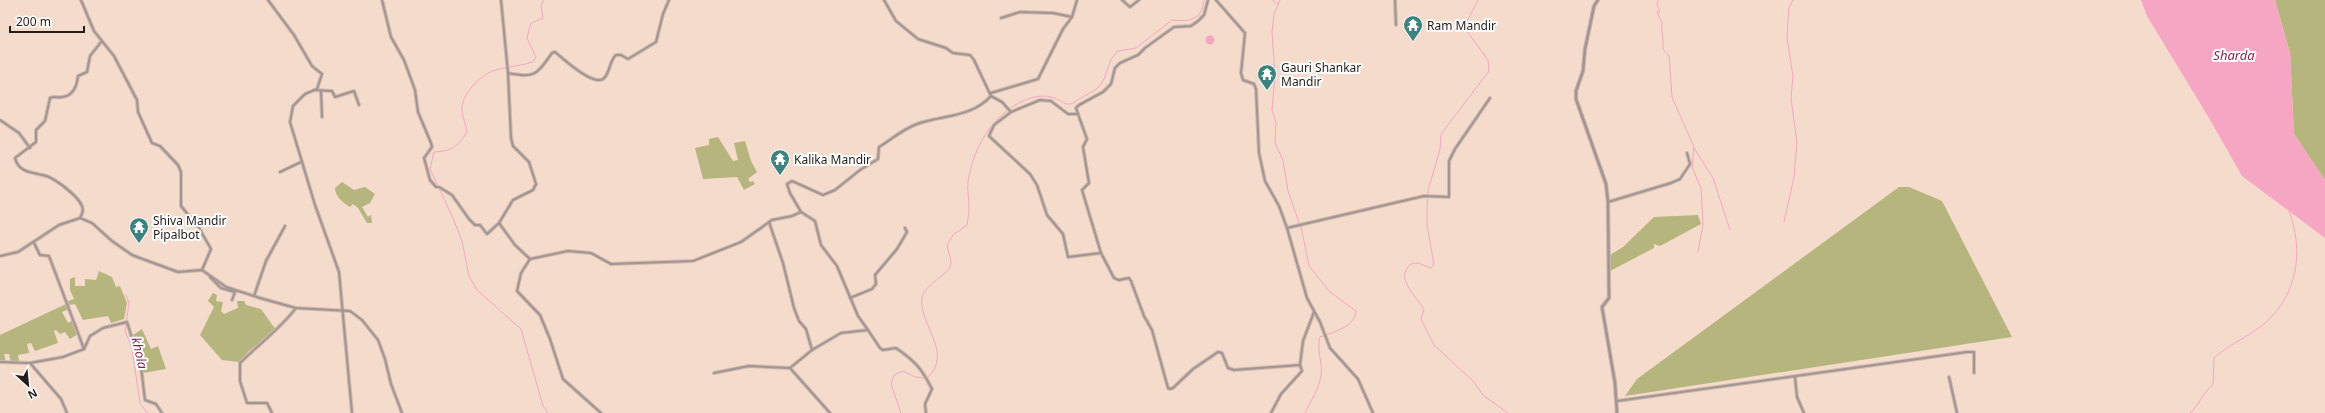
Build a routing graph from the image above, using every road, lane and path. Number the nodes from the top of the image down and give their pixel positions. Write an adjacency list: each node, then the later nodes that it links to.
1 (81, 0): 17 (street)
2 (268, 0): 19 (street)
3 (382, 0): 36 (street)
4 (501, 0): 18 (street)
5 (669, 0): 18 (street)
6 (884, 0): 21 (street)
7 (1077, 0): 14 (street)
8 (1122, 0): 9 (street)
9 (1139, 0)
10 (1208, 0): 25 (street)
11 (1216, 0): 39 (street)
12 (1395, 0): 16 (street)
13 (1598, 0): 32 (street)
14 (1072, 17): 15 (street); 21 (street)
15 (1001, 18)
16 (1396, 26)
17 (101, 42): 28 (street); 44 (street)
18 (508, 73): 36 (street)
19 (314, 90): 20 (street); 30 (street)
20 (321, 91): 23 (street); 26 (street)
21 (991, 94): 24 (street); 33 (street)
22 (1490, 98): 39 (street)
23 (358, 105)
24 (1009, 110): 25 (street); 41 (street)
25 (1078, 114): 41 (street)
26 (322, 117)
27 (0, 120): 28 (street)
28 (30, 148): 34 (street)
29 (1687, 153): 32 (street)
30 (301, 162): 31 (street); 50 (street)
31 (280, 172)
32 (1608, 202): 63 (street)
33 (801, 212): 35 (street); 47 (street)
34 (80, 218): 40 (street); 44 (street)
35 (769, 222): 43 (street); 54 (street)
36 (499, 223): 43 (street)
37 (284, 226): 46 (street)
38 (905, 228): 47 (street)
39 (1287, 228): 51 (street)
40 (34, 243): 42 (street); 53 (street)
41 (1101, 254): 57 (street)
42 (0, 256)
43 (530, 259): 69 (street)
44 (202, 270): 45 (street)
45 (209, 276): 46 (street); 48 (street)
46 (254, 296): 49 (street)
47 (850, 298): 52 (street)
48 (232, 300)
49 (296, 308): 50 (street); 66 (street)
50 (343, 310): 67 (street); 68 (street)
51 (1314, 312): 57 (street); 73 (street)
52 (868, 330): 54 (street); 71 (street)
53 (84, 349): 56 (street); 65 (street)
54 (812, 350): 58 (street)
55 (0, 362): 56 (street)
56 (30, 363): 64 (street)
57 (1300, 365): 72 (street)
58 (790, 368): 59 (street); 70 (street)
59 (714, 373)
60 (1974, 373): 61 (street)
61 (1795, 377): 63 (street); 75 (street)
62 (1949, 377): 76 (street)
63 (1617, 401): 74 (street)
64 (67, 413)
65 (162, 413)
66 (272, 413)
67 (352, 413)
68 (402, 413)
69 (601, 413)
70 (830, 413)
71 (926, 413)
72 (1271, 413)
73 (1373, 413)
74 (1617, 413)
75 (1804, 413)
76 (1957, 413)

